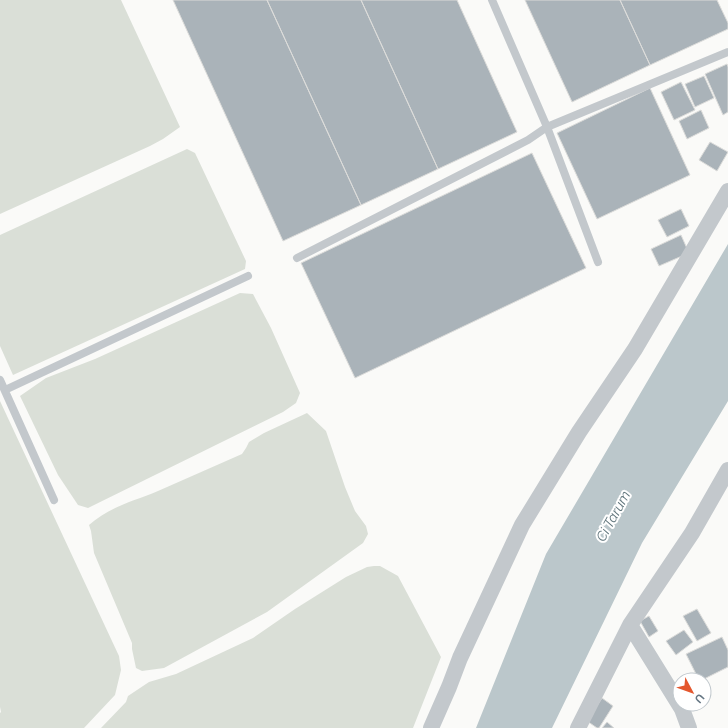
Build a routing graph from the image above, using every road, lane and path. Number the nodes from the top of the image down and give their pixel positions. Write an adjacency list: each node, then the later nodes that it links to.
1 (492, 0): 3 (lane)
2 (728, 52): 3 (lane)
3 (547, 127): 5 (lane); 6 (lane)
4 (728, 191): 13 (street)
5 (297, 258)
6 (598, 262)
7 (248, 276): 9 (lane)
8 (0, 380): 9 (lane)
9 (5, 390): 11 (lane)
10 (728, 470): 12 (street)
11 (54, 500)
12 (630, 625): 14 (street); 15 (street)
13 (431, 728)
14 (578, 728)
15 (689, 728)

